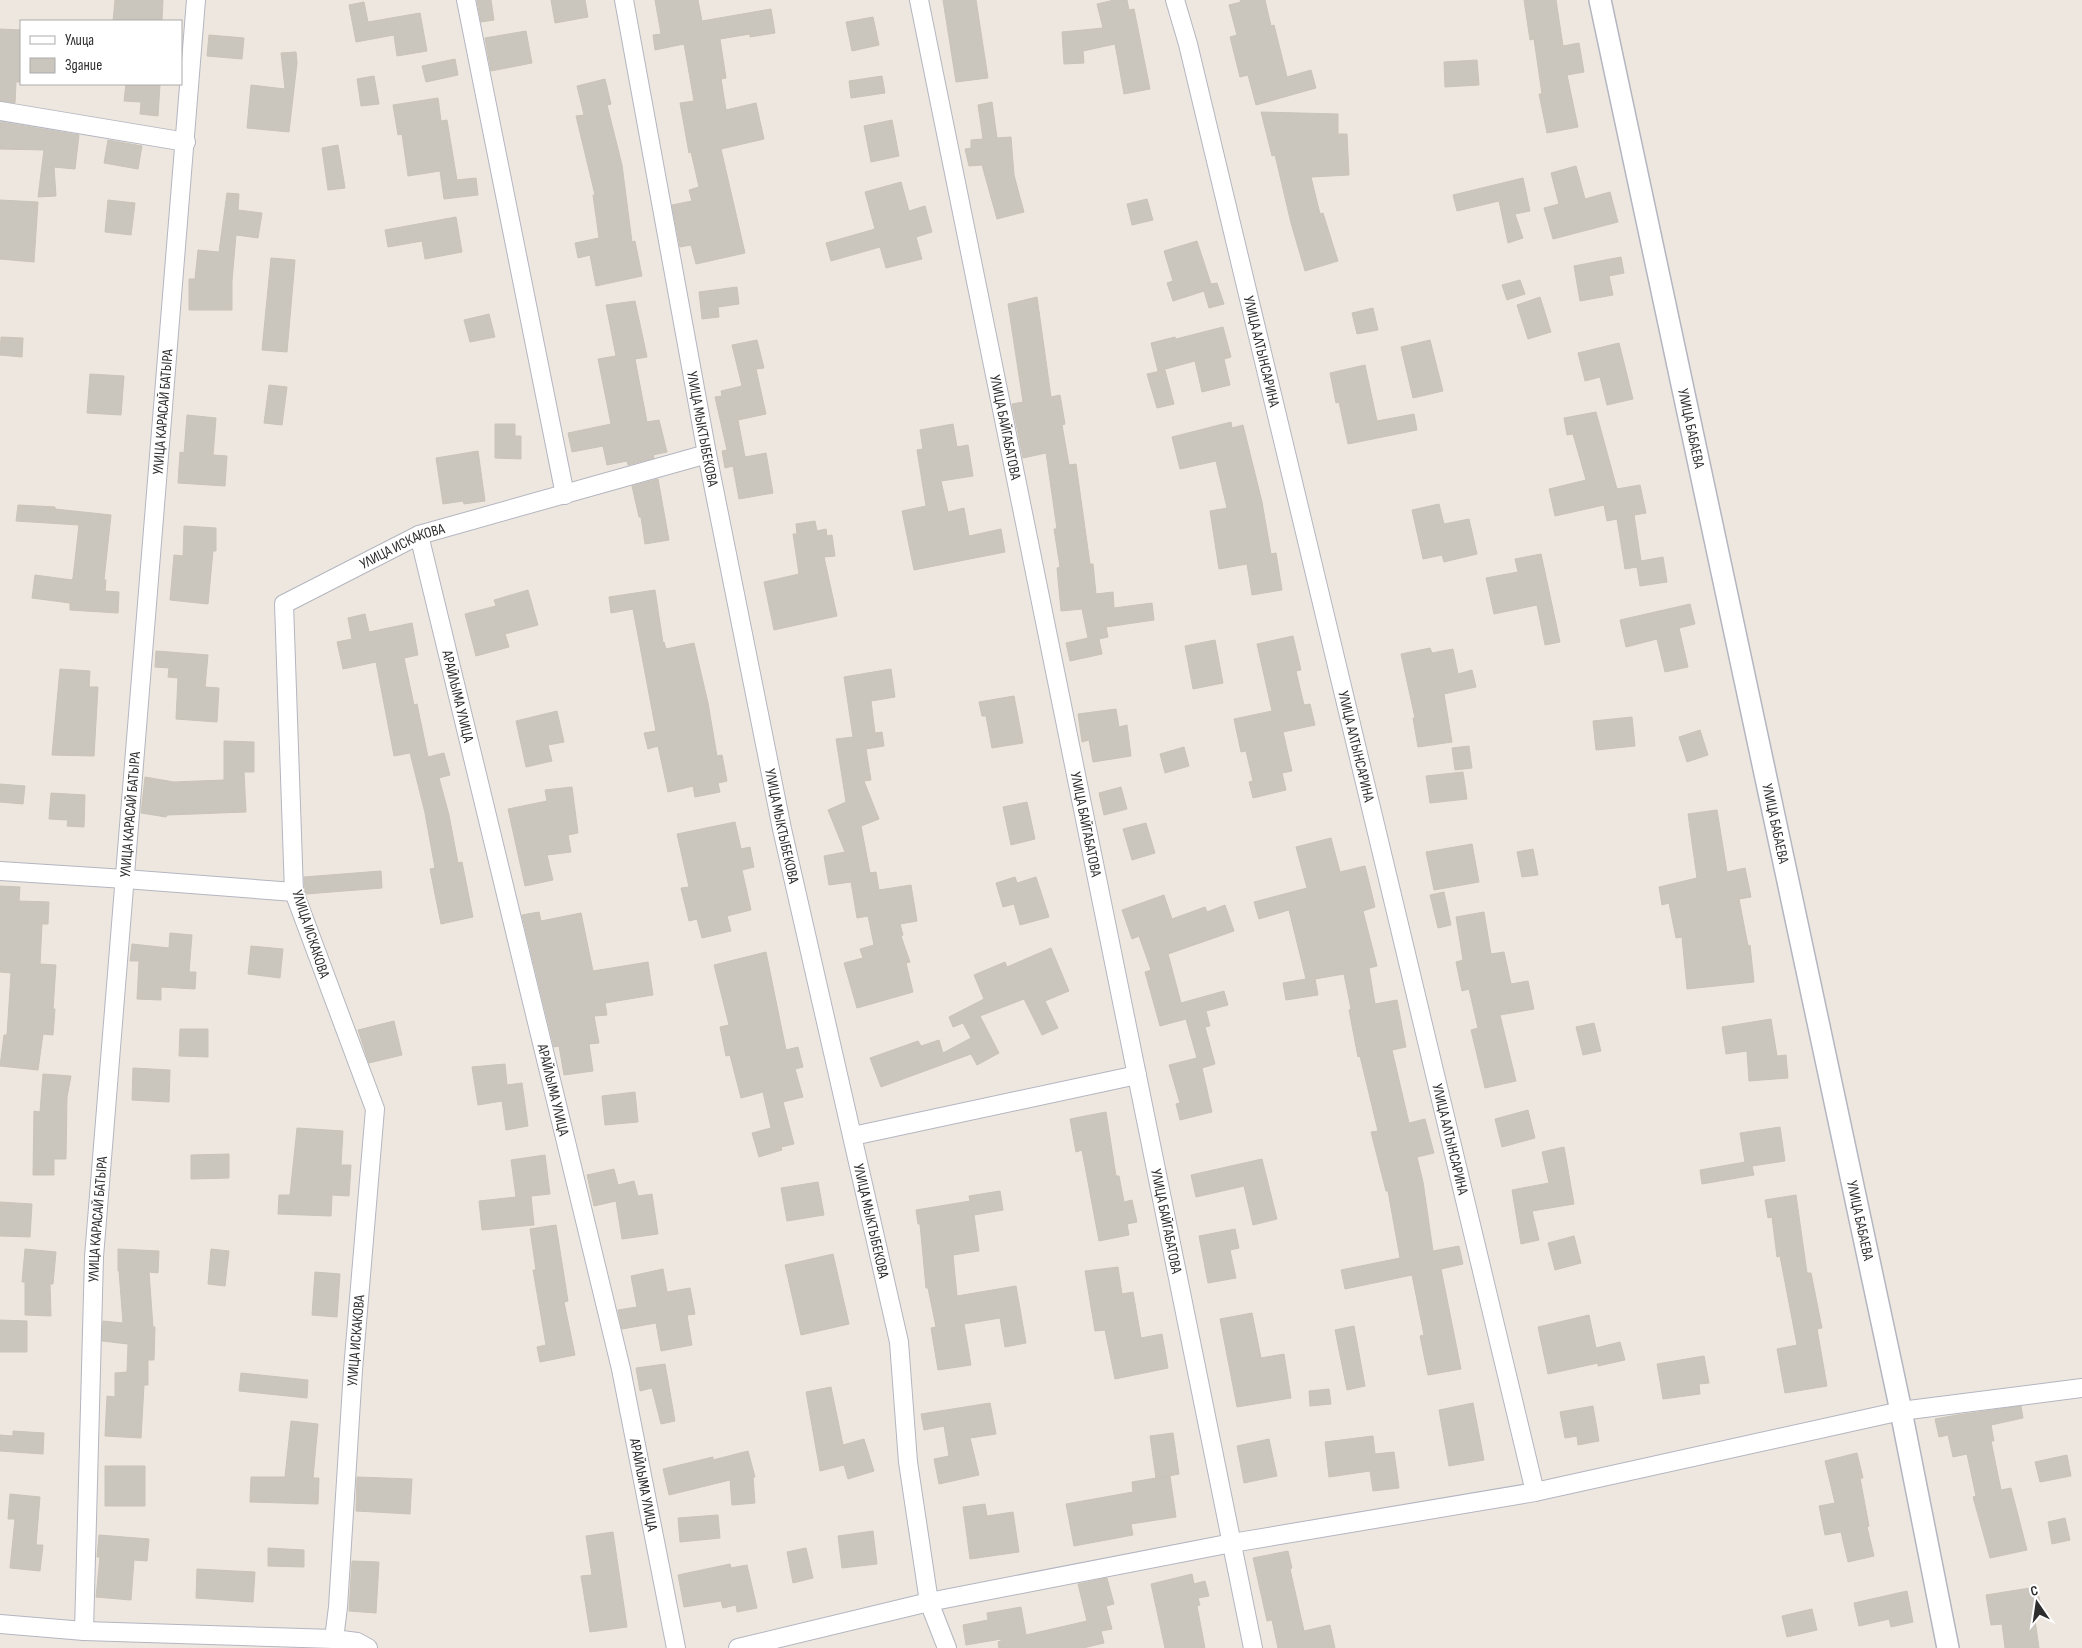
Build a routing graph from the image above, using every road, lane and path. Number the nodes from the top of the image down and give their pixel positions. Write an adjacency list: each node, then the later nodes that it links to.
1 (196, 0): 8 (street, УЛИЦА КАРАСАЙ БАТЫРА)
2 (466, 0): 10 (street)
3 (624, 0): 9 (street, УЛИЦА МЫКТЫБЕКОВА)
4 (919, 0): 15 (street, УЛИЦА БАЙГАБАТОВА)
5 (1175, 0): 19 (street, УЛИЦА АЛТЫНСАРИНА)
6 (1600, 0): 18 (street, УЛИЦА БАБАЕВА)
7 (0, 111): 8 (street)
8 (186, 142): 13 (street, УЛИЦА КАРАСАЙ БАТЫРА)
9 (707, 454): 10 (street, УЛИЦА ИСКАКОВА); 16 (street, УЛИЦА МЫКТЫБЕКОВА)
10 (565, 494): 11 (street, УЛИЦА ИСКАКОВА)
11 (419, 535): 14 (street, УЛИЦА ИСКАКОВА); 26 (street, АРАЙЛЫМА УЛИЦА)
12 (0, 871): 13 (street)
13 (125, 878): 14 (street); 23 (street, УЛИЦА КАРАСАЙ БАТЫРА)
14 (294, 892): 24 (street, УЛИЦА ИСКАКОВА)
15 (1137, 1075): 16 (street); 20 (street, УЛИЦА БАЙГАБАТОВА)
16 (853, 1136): 21 (street, УЛИЦА МЫКТЫБЕКОВА)
17 (2082, 1388): 18 (street)
18 (1901, 1411): 19 (street); 30 (street, УЛИЦА БАБАЕВА)
19 (1535, 1492): 20 (street)
20 (1232, 1542): 21 (street); 29 (street, УЛИЦА БАЙГАБАТОВА)
21 (929, 1602): 27 (street); 28 (street, УЛИЦА МЫКТЫБЕКОВА)
22 (0, 1624): 23 (street)
23 (84, 1630): 24 (street)
24 (334, 1639): 25 (street)
25 (368, 1648)
26 (676, 1648)
27 (738, 1648)
28 (947, 1648)
29 (1253, 1648)
30 (1948, 1648)

